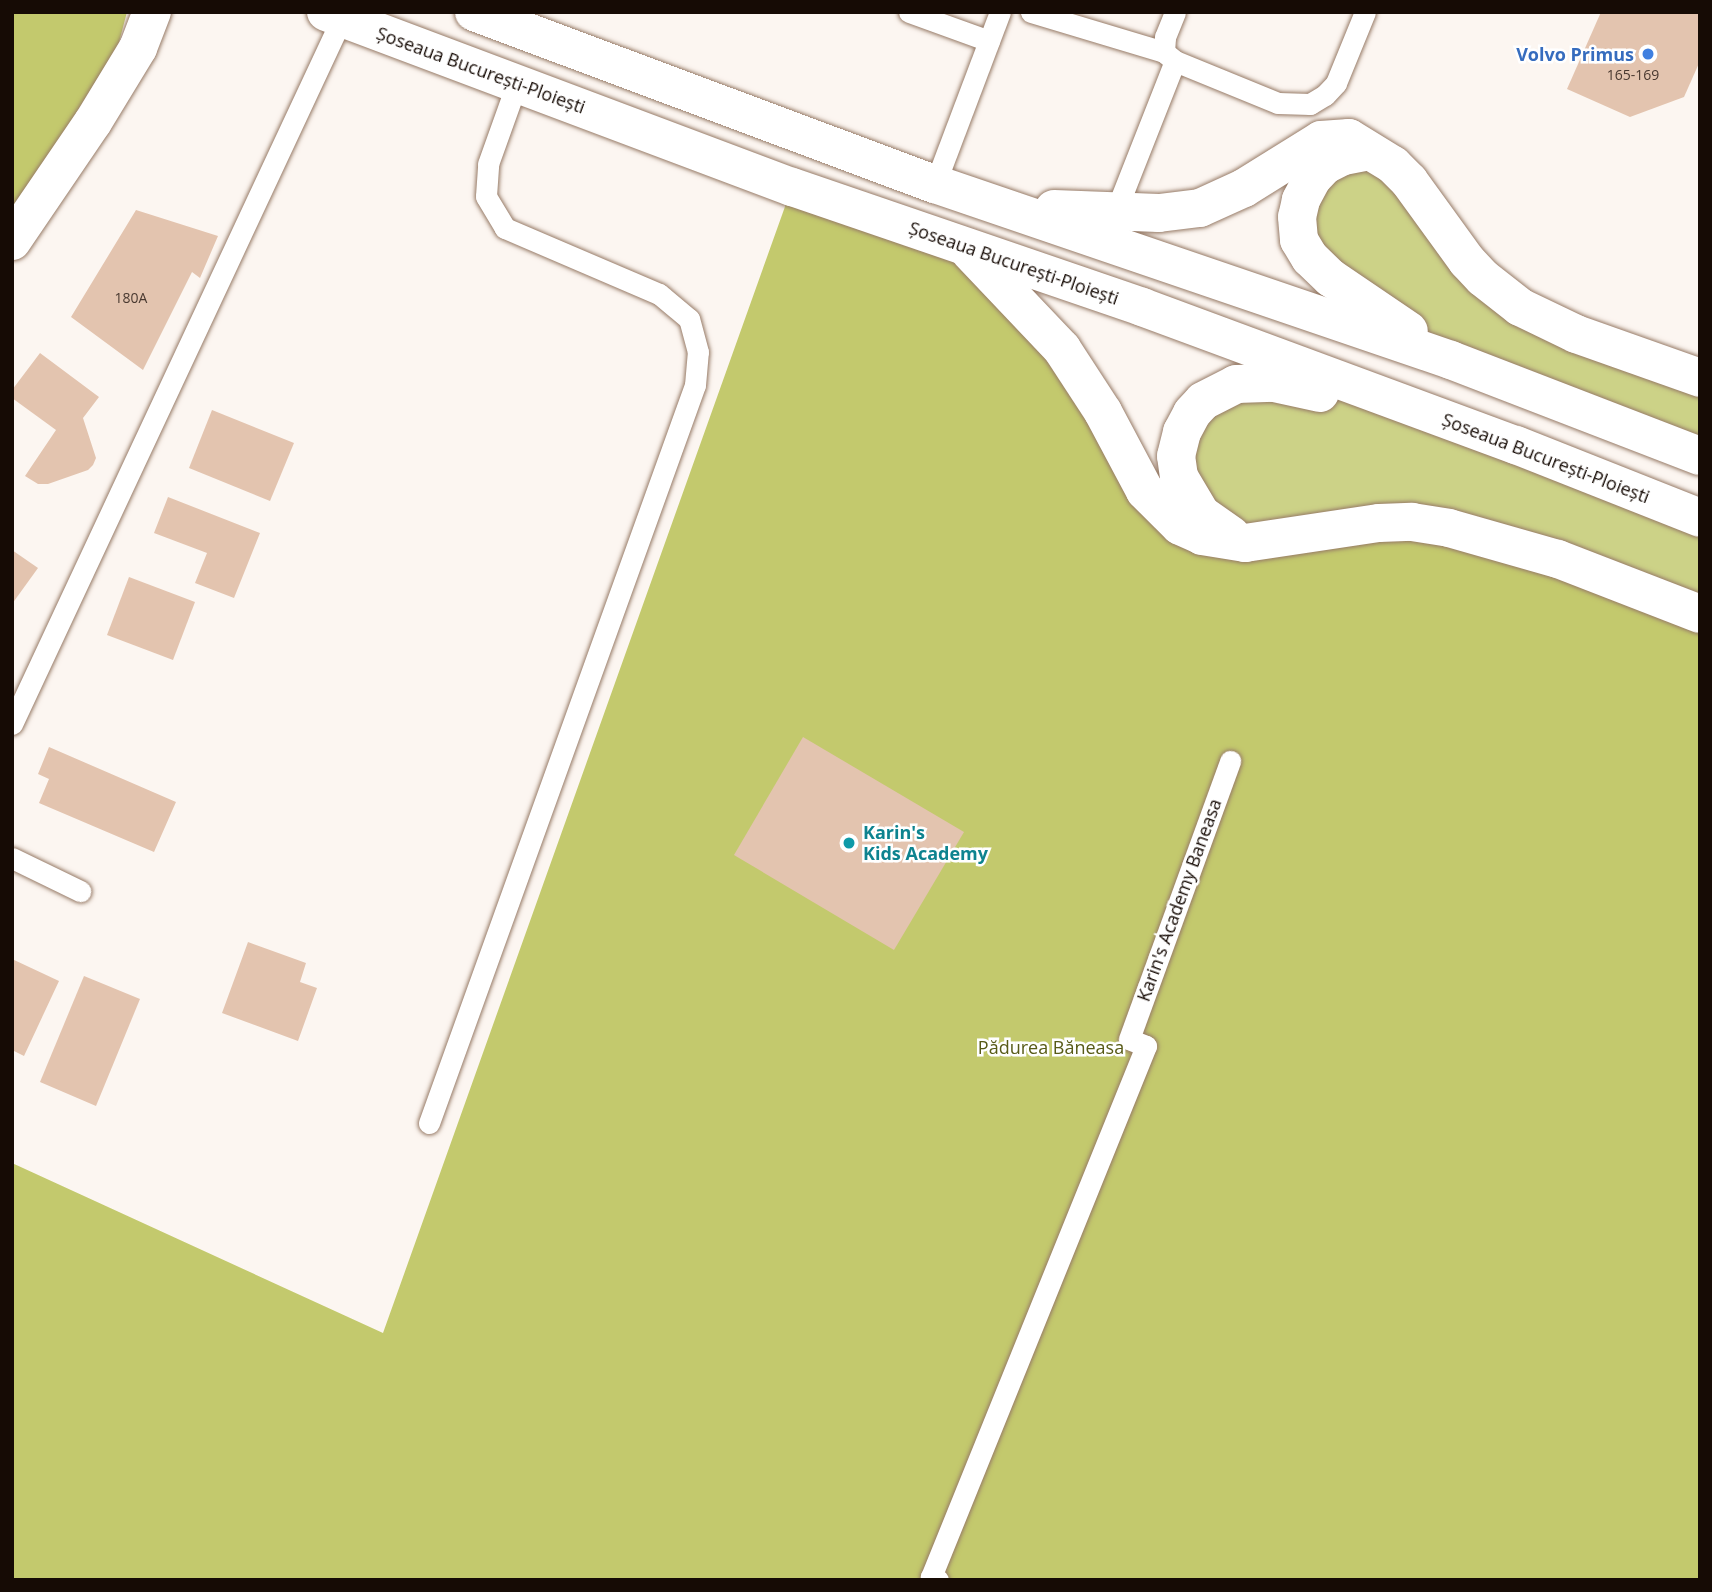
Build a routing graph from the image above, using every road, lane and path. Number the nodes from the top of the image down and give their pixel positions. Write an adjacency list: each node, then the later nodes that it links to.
1 (152, 12): 16 (main road)
2 (474, 12): 13 (main road)
3 (909, 12): 9 (lane)
4 (1000, 12): 9 (lane)
5 (1031, 12): 10 (lane)
6 (1175, 12): 10 (lane)
7 (1365, 12): 10 (lane)
8 (334, 15): 11 (main road, Șoseaua București-Ploiești); 25 (lane)
9 (989, 41): 13 (lane)
10 (1170, 57): 15 (lane)
11 (517, 83): 17 (main road, Șoseaua București-Ploiești); 29 (lane)
12 (1377, 153): 15 (main road); 18 (main road); 19 (main road)
13 (935, 184): 14 (main road)
14 (999, 206): 15 (main road); 18 (main road)
15 (1115, 213)
16 (12, 241)
17 (966, 248): 20 (main road, Șoseaua București-Ploiești); 23 (main road)
18 (1451, 360): 21 (main road)
19 (1700, 378)
20 (1431, 415): 22 (main road, Șoseaua București-Ploiești); 23 (main road)
21 (1700, 456)
22 (1700, 518)
23 (1245, 543): 24 (main road)
24 (1700, 614)
25 (12, 724)
26 (1230, 761): 30 (lane, Karin's Academy Baneasa)
27 (12, 858): 28 (lane)
28 (80, 891)
29 (429, 1123)
30 (938, 1580)

